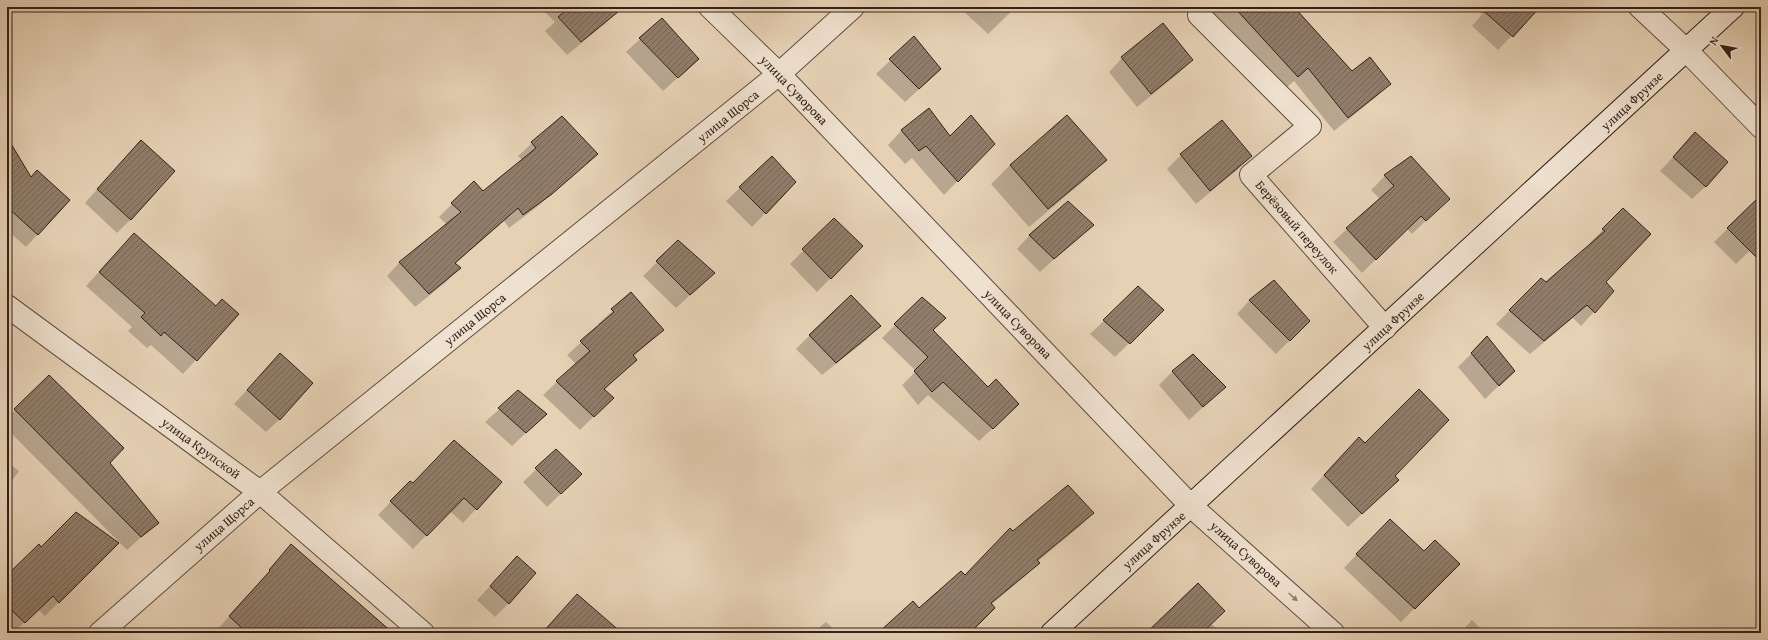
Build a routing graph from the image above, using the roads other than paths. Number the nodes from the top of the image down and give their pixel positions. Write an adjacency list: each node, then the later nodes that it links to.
1 (710, 7): 7 (street, улица Суворова)
2 (853, 7): 7 (street, улица Щорса)
3 (1640, 7): 6 (street)
4 (1733, 7): 6 (street, улица Фрунзе)
5 (1199, 15): 10 (street, Берёзовый переулок)
6 (1687, 51): 8 (street); 10 (street, улица Фрунзе)
7 (779, 74): 11 (street, улица Щорса); 12 (street, улица Суворова)
8 (1761, 127)
9 (7, 306): 11 (street, улица Крупской)
10 (1385, 328): 12 (street, улица Фрунзе)
11 (260, 492): 13 (street, улица Щорса); 14 (street, улица Крупской)
12 (1191, 506): 15 (street, улица Фрунзе); 16 (street, улица Суворова, one-way to 16)
13 (100, 633)
14 (423, 633)
15 (1052, 633)
16 (1333, 633)

